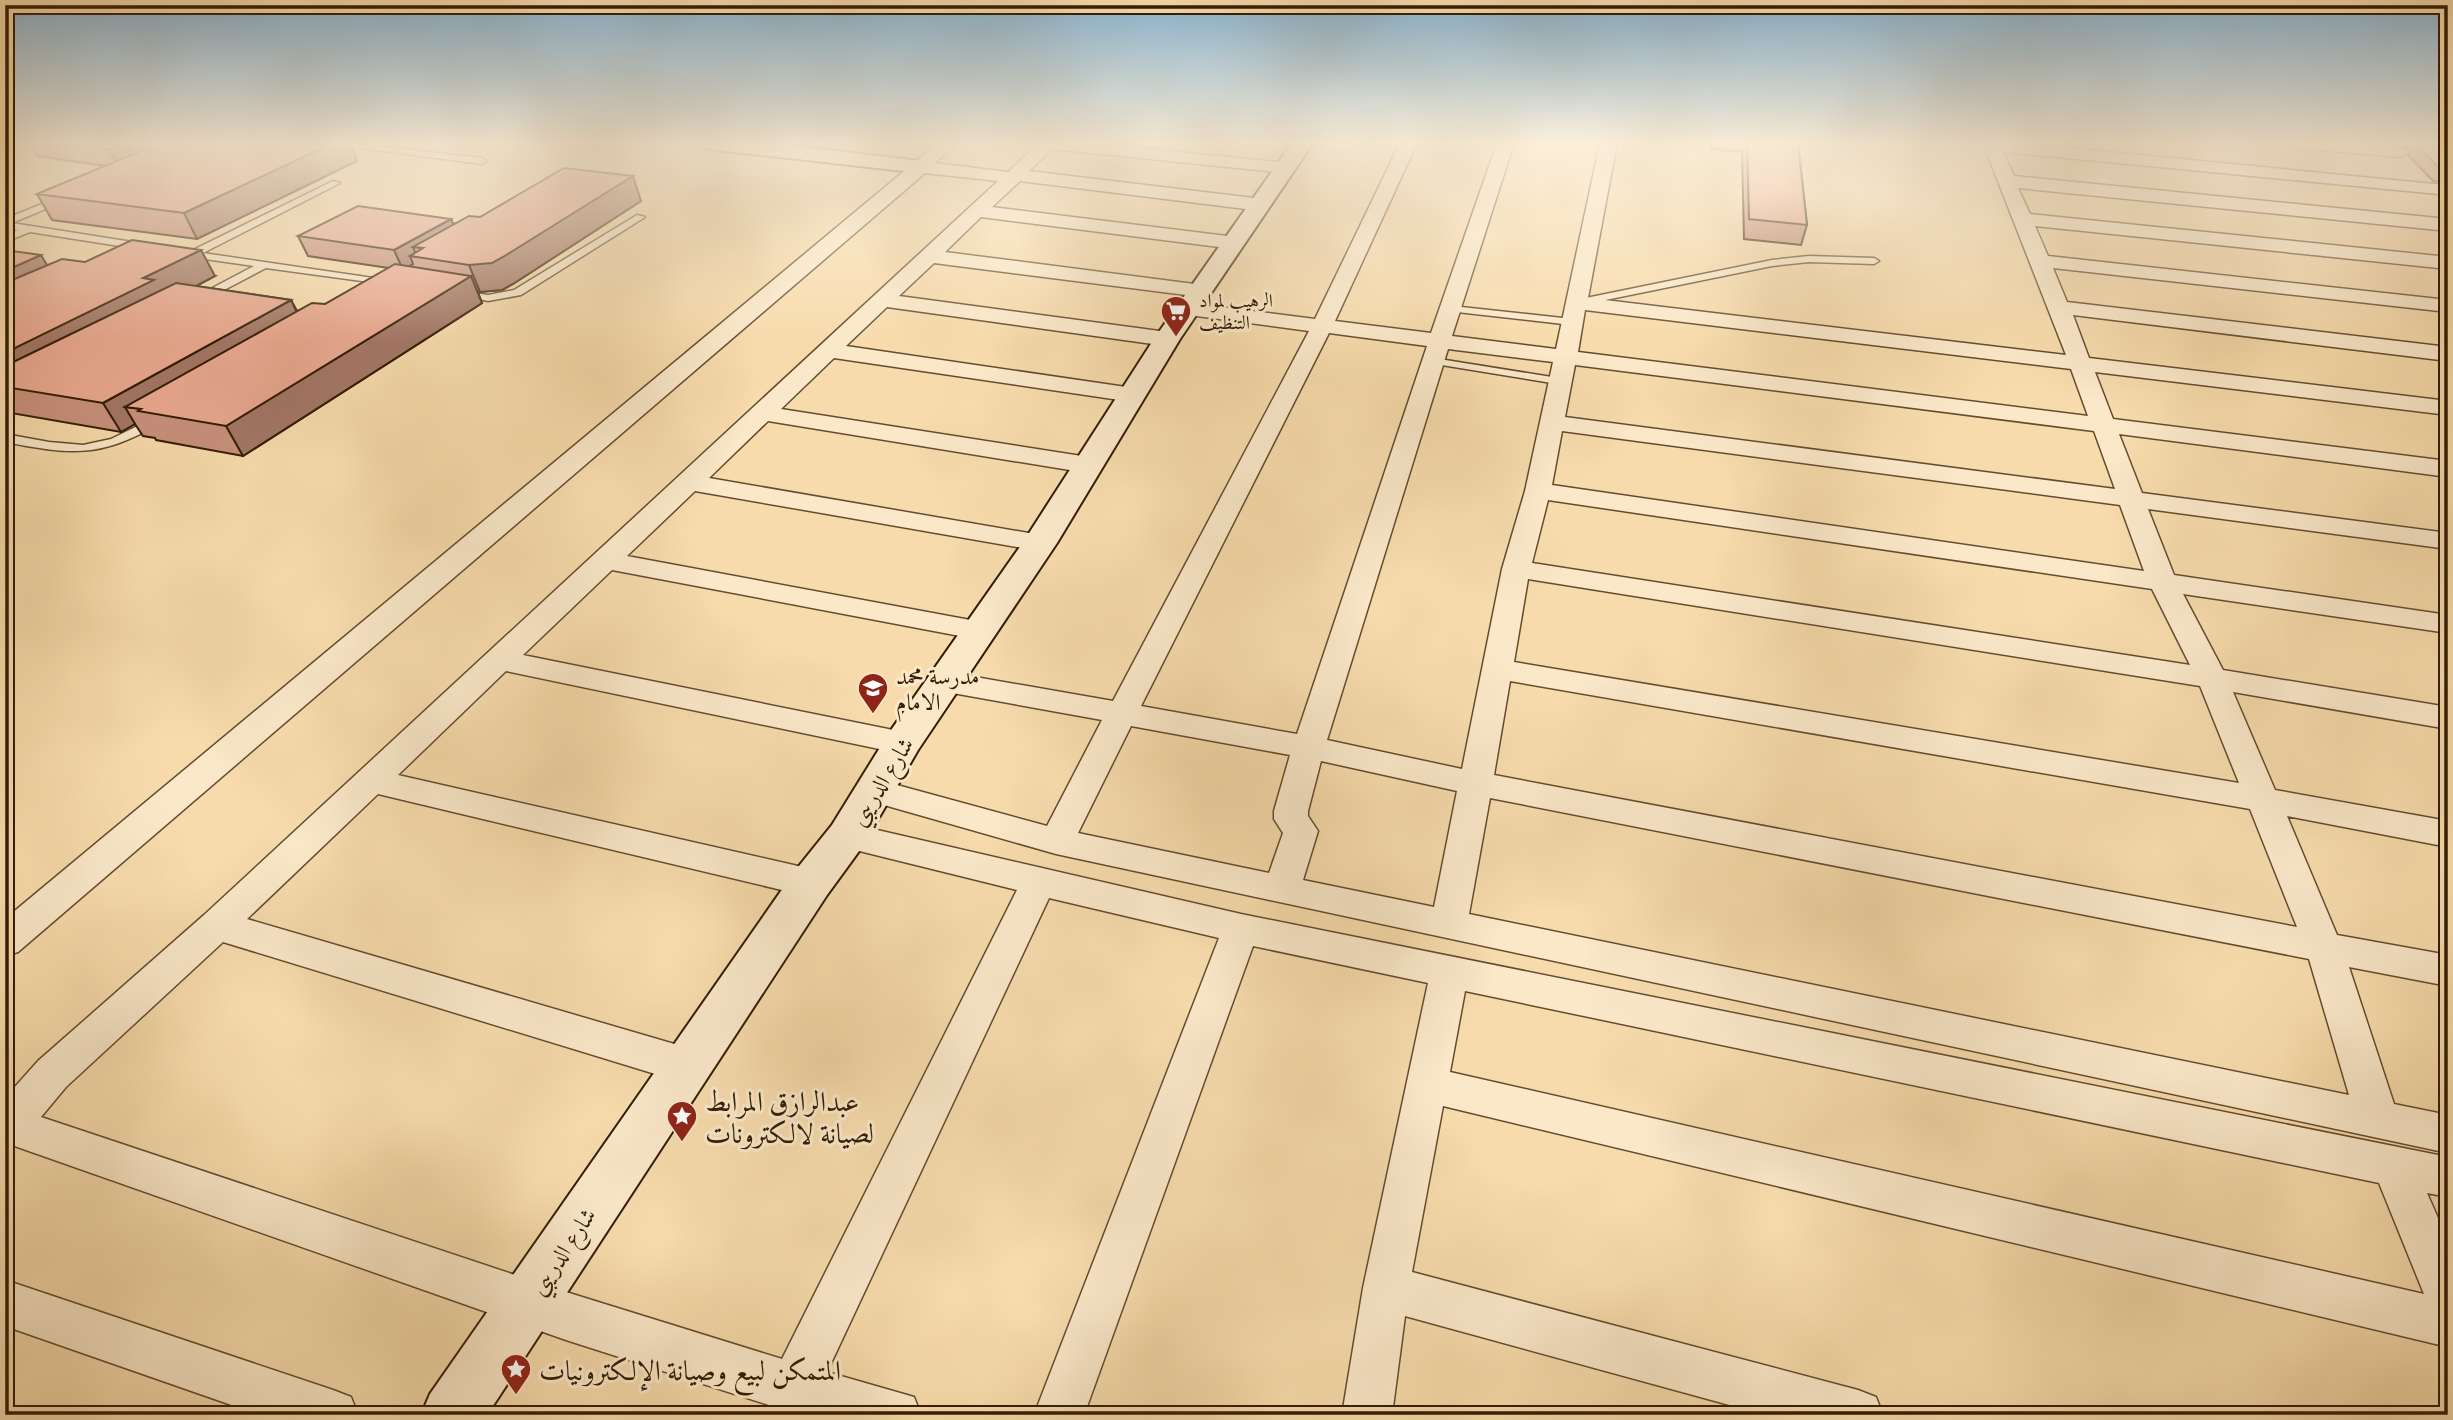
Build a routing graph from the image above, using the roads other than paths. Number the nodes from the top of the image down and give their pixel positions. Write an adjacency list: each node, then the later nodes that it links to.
1 (40, 209): 13 (lane)
2 (283, 209): 19 (lane)
3 (871, 209): 83 (street)
4 (1259, 209): 17 (street, شارع الدريبي)
5 (1378, 209): 37 (street)
6 (1485, 209): 34 (street)
7 (1595, 209): 35 (street)
8 (2019, 209): 12 (street)
9 (2290, 209): 14 (street)
10 (977, 211): 17 (street); 20 (street)
11 (640, 217): 29 (lane)
12 (2023, 219): 23 (street); 24 (street)
13 (5, 224): 15 (lane)
14 (2448, 225)
15 (29, 229): 16 (lane); 21 (lane)
16 (5, 239)
17 (1235, 243): 36 (street, شارع الدريبي)
18 (170, 250): 19 (lane)
19 (193, 254): 25 (lane)
20 (929, 256): 30 (street); 36 (street)
21 (123, 258)
22 (1874, 261): 35 (lane)
23 (2040, 261): 32 (street); 33 (street)
24 (2448, 263)
25 (264, 265): 27 (lane); 31 (lane)
26 (405, 277): 27 (lane)
27 (393, 284): 28 (lane)
28 (382, 291)
29 (453, 293)
30 (883, 299): 36 (street); 38 (street)
31 (190, 303)
32 (2448, 306)
33 (2059, 307): 40 (street); 41 (street)
34 (1452, 309): 35 (lane); 39 (street)
35 (1574, 312): 41 (street); 42 (street)
36 (1186, 313): 37 (street); 43 (street, شارع الدريبي)
37 (1322, 326): 39 (street); 66 (street)
38 (828, 350): 43 (street); 46 (street)
39 (1436, 351): 42 (street); 69 (street)
40 (2448, 354)
41 (2080, 363): 44 (street); 48 (street)
42 (1561, 369): 47 (street); 48 (street)
43 (1133, 395): 50 (street, شارع الدريبي)
44 (2448, 408)
45 (171, 412): 49 (lane)
46 (761, 413): 50 (street); 52 (street)
47 (1550, 422): 53 (street); 54 (street)
48 (2102, 425): 51 (street); 54 (street)
49 (5, 438)
50 (1088, 465): 56 (street, شارع الدريبي)
51 (2448, 469)
52 (688, 482): 56 (street); 57 (street)
53 (1538, 491): 58 (street); 59 (street)
54 (2130, 498): 55 (street); 59 (street)
55 (2448, 541)
56 (1040, 543): 61 (street, شارع الدريبي)
57 (605, 560): 61 (street); 62 (street)
58 (1516, 569): 63 (street); 64 (street)
59 (2162, 581): 60 (street); 64 (street)
60 (2448, 624)
61 (981, 631): 65 (street, شارع الدريبي)
62 (499, 660): 68 (street); 70 (street)
63 (1497, 669): 71 (street); 73 (street)
64 (2212, 678): 67 (street); 73 (street)
65 (947, 682): 66 (street); 68 (street, شارع الدريبي)
66 (1124, 714): 69 (street); 76 (street)
67 (2448, 718)
68 (903, 743): 72 (street, شارع الدريبي)
69 (1309, 747): 71 (street); 79 (street)
70 (370, 780): 77 (street); 81 (street)
71 (1474, 783): 80 (street); 84 (street)
72 (875, 791): 75 (street, شارع الدريبي); 76 (street)
73 (2260, 799): 74 (street); 84 (street)
74 (2448, 834)
75 (847, 836): 77 (street, شارع الدريبي); 78 (street)
76 (1056, 841): 79 (street)
77 (811, 883): 87 (street, شارع الدريبي)
78 (1038, 883): 82 (street); 98 (street)
79 (1282, 890): 80 (street)
80 (1449, 924): 89 (street)
81 (217, 925): 87 (street); 96 (street)
82 (1241, 929): 86 (street); 102 (street)
83 (5, 941)
84 (2323, 947): 85 (street); 89 (street)
85 (2448, 971)
86 (1449, 973): 88 (street); 91 (street)
87 (688, 1066): 96 (street, شارع الدريبي)
88 (1425, 1084): 93 (street); 97 (street)
89 (2377, 1117): 90 (street)
90 (2448, 1134)
91 (2393, 1165): 92 (street); 94 (street)
92 (2448, 1177)
93 (1386, 1288): 103 (street); 104 (street)
94 (2448, 1296)
95 (5, 1303): 99 (street)
96 (527, 1303): 98 (street); 100 (street, شارع الدريبي)
97 (2448, 1323)
98 (794, 1388): 101 (street)
99 (333, 1415)
100 (451, 1415)
101 (896, 1415)
102 (1059, 1415)
103 (1367, 1415)
104 (1858, 1415)

